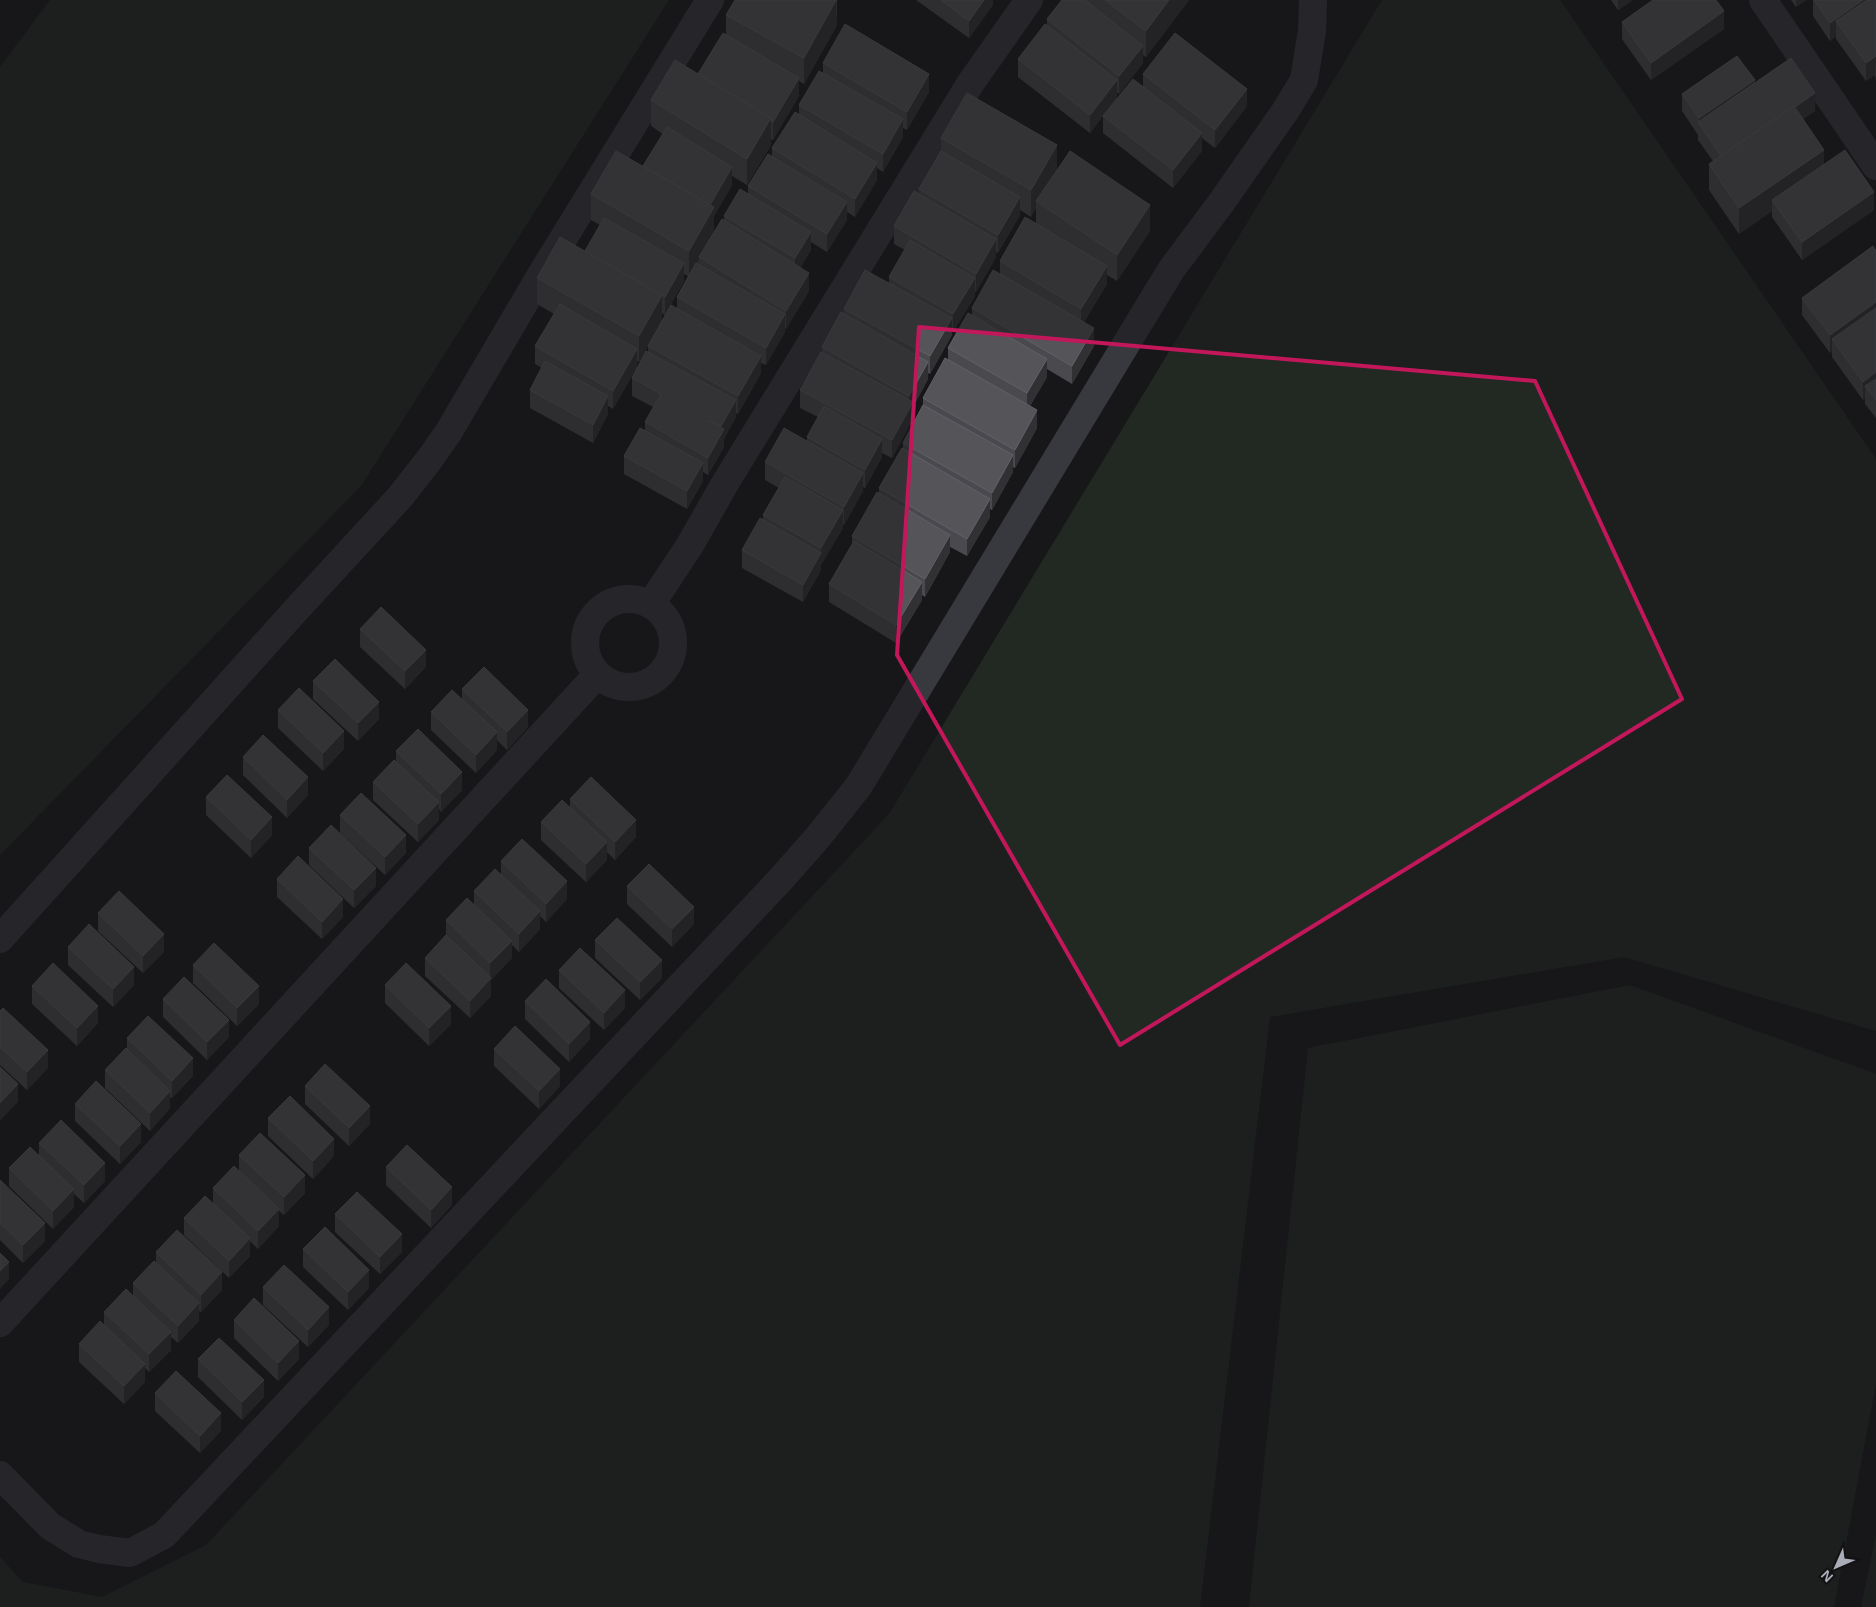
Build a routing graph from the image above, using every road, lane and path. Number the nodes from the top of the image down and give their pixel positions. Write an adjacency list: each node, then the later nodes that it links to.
1 (710, 0): 8 (street)
2 (1029, 0): 6 (street)
3 (1313, 0): 10 (street)
4 (1763, 0): 5 (street)
5 (1876, 166)
6 (651, 604): 7 (street); 7 (street)
7 (597, 675): 9 (street)
8 (0, 939)
9 (0, 1324)
10 (0, 1475)

